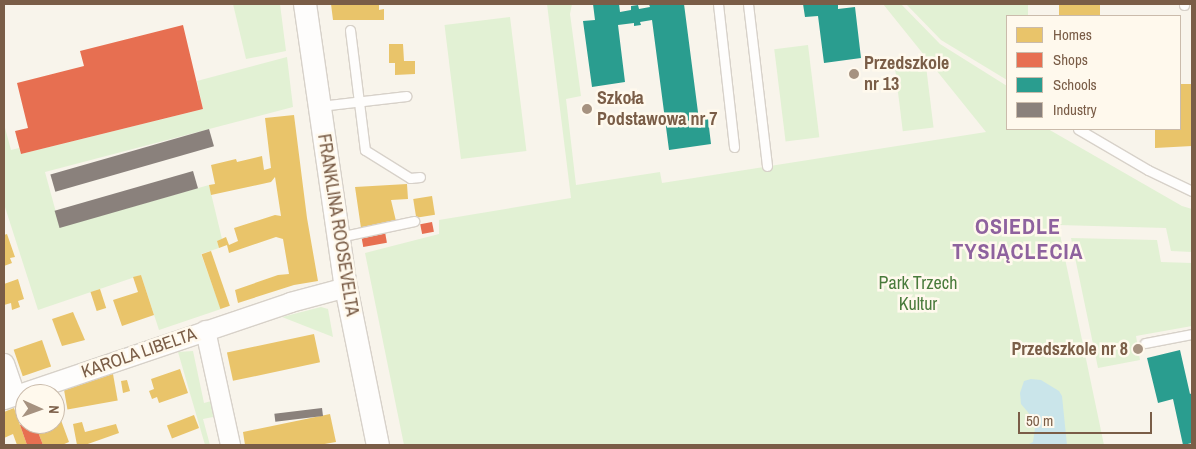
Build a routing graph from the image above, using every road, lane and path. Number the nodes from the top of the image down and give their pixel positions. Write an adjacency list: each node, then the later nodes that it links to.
1 (305, 4): 7 (street, FRANKLINA ROOSEVELTA)
2 (718, 4): 9 (lane)
3 (748, 4): 10 (lane)
4 (350, 30): 6 (lane)
5 (406, 96): 6 (lane)
6 (359, 102): 7 (lane); 11 (lane)
7 (320, 106): 14 (street, FRANKLINA ROOSEVELTA)
8 (1080, 130): 12 (lane)
9 (734, 148)
10 (767, 166)
11 (420, 176)
12 (1192, 191)
13 (414, 221): 14 (lane)
14 (338, 237): 15 (street, FRANKLINA ROOSEVELTA)
15 (346, 287): 16 (street, KAROLA LIBELTA); 22 (street, FRANKLINA ROOSEVELTA)
16 (206, 330): 20 (street, KAROLA LIBELTA); 21 (street, KAROLA LIBELTA)
17 (1192, 334): 18 (lane)
18 (1145, 343)
19 (4, 363): 20 (street, KAROLA LIBELTA)
20 (9, 397)
21 (230, 445)
22 (378, 445)

